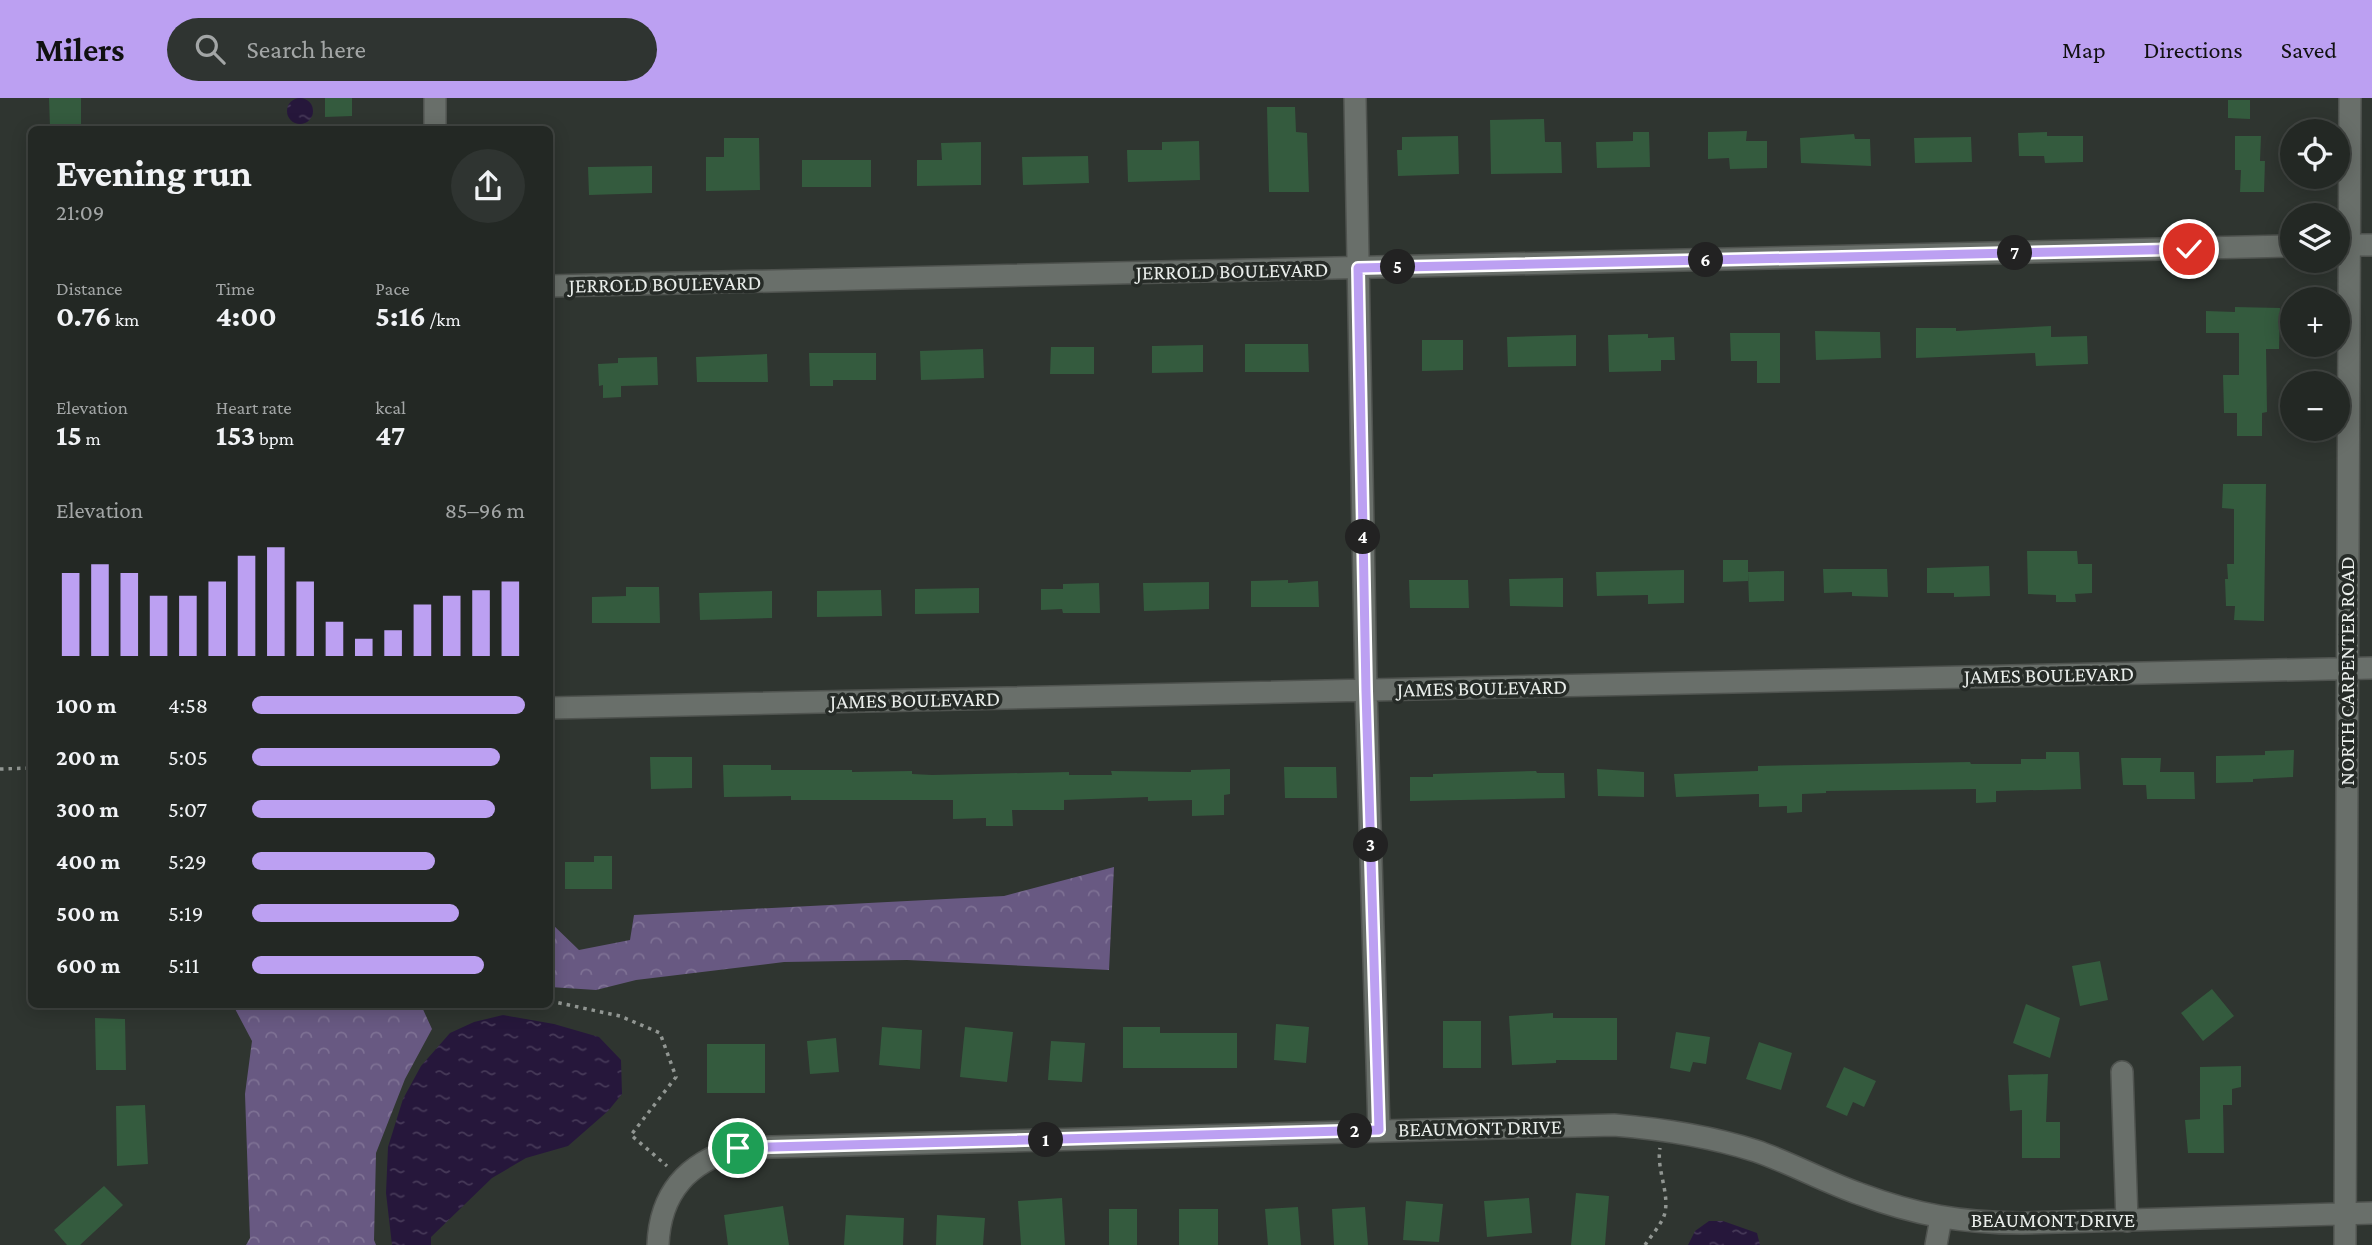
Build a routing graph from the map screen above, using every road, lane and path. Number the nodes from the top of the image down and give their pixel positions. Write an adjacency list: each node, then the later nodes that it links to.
1 (435, 98): 4 (street)
2 (1355, 98): 9 (street)
3 (2350, 98): 5 (street, NORTH CARPENTER ROAD)
4 (435, 126)
5 (2346, 203)
6 (2350, 245): 7 (street)
7 (2372, 245)
8 (2280, 246): 9 (street, JERROLD BOULEVARD)
9 (1358, 268): 11 (street, JERROLD BOULEVARD); 14 (street)
10 (2344, 273): 12 (street, NORTH CARPENTER ROAD)
11 (553, 286)
12 (2347, 668): 13 (street, JAMES BOULEVARD); 14 (street, JAMES BOULEVARD); 23 (street, NORTH CARPENTER ROAD)
13 (2372, 668)
14 (1366, 691): 15 (street, JAMES BOULEVARD); 21 (street)
15 (553, 708)
16 (28, 768): 17 (path)
17 (0, 769)
18 (553, 1002): 22 (path)
19 (2122, 1072): 26 (street)
20 (1663, 1129): 21 (street, BEAUMONT DRIVE); 25 (street, BEAUMONT DRIVE); 28 (path)
21 (1379, 1130): 22 (street, BEAUMONT DRIVE)
22 (682, 1179): 27 (street, BEAUMONT DRIVE)
23 (2345, 1213): 24 (street, BEAUMONT DRIVE); 26 (street, BEAUMONT DRIVE); 30 (street, NORTH CARPENTER ROAD)
24 (2372, 1213)
25 (1941, 1218): 26 (street, BEAUMONT DRIVE); 29 (street)
26 (2127, 1221)
27 (658, 1245)
28 (1645, 1245)
29 (1936, 1245)
30 (2345, 1245)

